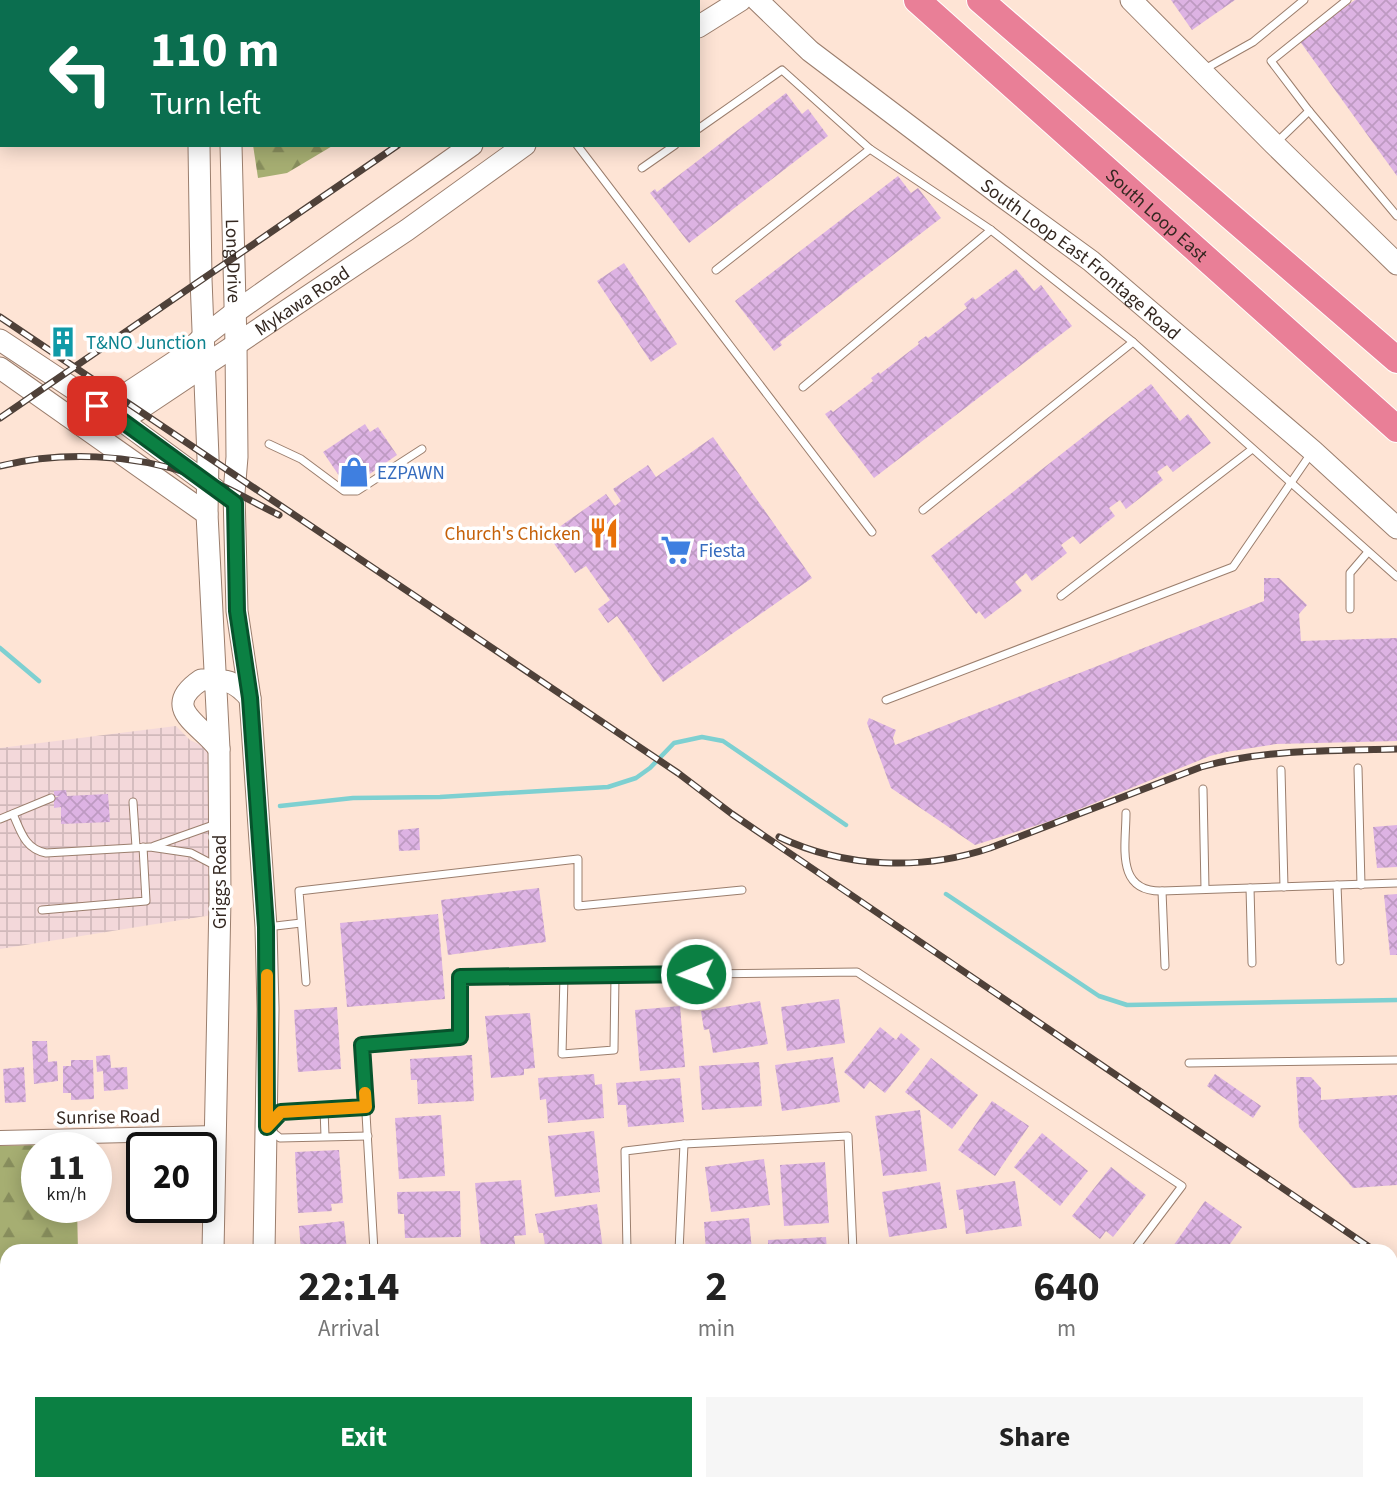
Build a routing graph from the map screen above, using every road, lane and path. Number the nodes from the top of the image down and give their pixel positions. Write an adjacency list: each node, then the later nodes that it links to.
1 (741, 0): 8 (main road)
2 (757, 0): 46 (main road, South Loop East Frontage Road)
3 (917, 0): 37 (highway, South Loop East)
4 (981, 0): 33 (highway)
5 (1131, 0): 9 (main road)
6 (1304, 0): 9 (lane)
7 (1347, 0): 10 (lane)
8 (700, 26)
9 (1202, 70): 12 (main road)
10 (1309, 111): 12 (lane); 23 (lane)
11 (700, 128): 18 (lane)
12 (1274, 144): 26 (main road)
13 (199, 147): 29 (main road, Long Drive)
14 (231, 147): 28 (main road, Long Drive)
15 (522, 147): 21 (main road, Mykawa Road)
16 (579, 147): 53 (lane)
17 (672, 147): 20 (lane)
18 (870, 149): 25 (lane); 27 (lane)
19 (464, 150): 21 (main road); 22 (main road, Mykawa Road)
20 (642, 168)
21 (475, 181): 24 (main road, Mykawa Road)
22 (389, 203): 24 (main road); 28 (main road, Mykawa Road)
23 (1397, 216)
24 (407, 230): 32 (main road, Mykawa Road)
25 (991, 230): 31 (lane); 36 (lane)
26 (1397, 264)
27 (716, 270)
28 (234, 313): 29 (main road, Mykawa Road); 32 (main road, Long Drive)
29 (203, 337): 34 (main road, Long Drive); 38 (main road, Mykawa Road)
30 (0, 340): 38 (main road)
31 (1133, 342): 45 (lane); 50 (lane)
32 (236, 344): 34 (main road, Mykawa Road); 49 (main road, Long Drive)
33 (1397, 360)
34 (204, 364): 40 (main road, Mykawa Road); 48 (main road, Long Drive)
35 (0, 368): 39 (main road)
36 (803, 387)
37 (1368, 403): 41 (highway, South Loop East); 43 (highway)
38 (97, 406): 40 (main road)
39 (67, 415): 40 (main road); 51 (main road)
40 (121, 420): 48 (main road)
41 (1397, 429)
42 (269, 444): 44 (lane)
43 (1397, 446)
44 (422, 449)
45 (1251, 450): 47 (lane); 56 (lane)
46 (1313, 452): 47 (lane); 52 (main road, South Loop East Frontage Road)
47 (1291, 483): 54 (lane); 60 (lane)
48 (208, 485): 49 (main road); 51 (main road, Griggs Road)
49 (235, 503): 59 (main road)
50 (923, 510)
51 (207, 514): 58 (main road, Griggs Road)
52 (1397, 528)
53 (872, 532)
54 (1368, 552): 55 (lane); 57 (lane)
55 (1397, 578)
56 (1061, 596)
57 (1350, 609)
58 (215, 680): 59 (main road); 61 (main road, Griggs Road); 61 (main road)
59 (250, 698): 83 (main road)
60 (886, 700)
61 (219, 749): 70 (main road, Griggs Road)
62 (1358, 768): 74 (lane)
63 (1281, 770): 76 (lane)
64 (1203, 789): 78 (lane)
65 (51, 798): 68 (lane)
66 (134, 802): 71 (lane)
67 (1126, 813): 80 (lane)
68 (13, 814): 69 (lane); 71 (lane)
69 (0, 819)
70 (219, 823): 71 (lane); 72 (main road, Griggs Road)
71 (143, 847): 72 (lane); 81 (lane)
72 (219, 867): 95 (main road, Griggs Road)
73 (1397, 883): 74 (lane)
74 (1362, 884): 75 (lane)
75 (1337, 885): 76 (lane); 84 (lane)
76 (1284, 887): 77 (lane)
77 (1250, 888): 78 (lane); 85 (lane)
78 (1205, 889): 80 (lane)
79 (742, 890): 82 (lane)
80 (1162, 891): 86 (lane)
81 (42, 909)
82 (301, 923): 83 (lane); 89 (lane)
83 (266, 927): 94 (main road)
84 (1340, 961)
85 (1252, 963)
86 (1165, 966)
87 (615, 975): 88 (lane); 88 (lane); 108 (lane)
88 (564, 976): 92 (lane)
89 (306, 982)
90 (1397, 1060): 91 (lane)
91 (1189, 1063)
92 (366, 1107): 93 (lane); 98 (lane)
93 (324, 1109): 94 (lane); 97 (lane)
94 (267, 1127): 97 (lane); 103 (main road)
95 (216, 1132)
96 (126, 1135): 99 (street, Sunrise Road)
97 (325, 1136): 98 (lane)
98 (368, 1136): 104 (lane)
99 (0, 1138)
100 (684, 1144): 105 (lane); 106 (lane); 107 (lane)
101 (214, 1223): 102 (main road, Griggs Road)
102 (213, 1244)
103 (264, 1244)
104 (374, 1244)
105 (626, 1244)
106 (679, 1244)
107 (853, 1244)
108 (1138, 1244)

